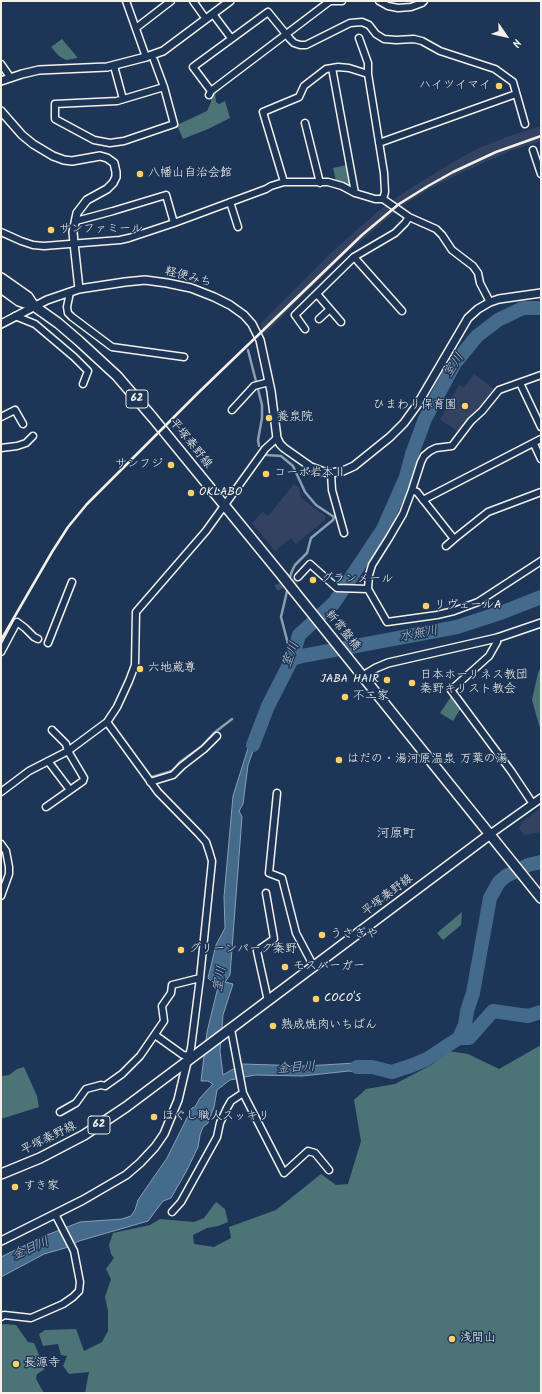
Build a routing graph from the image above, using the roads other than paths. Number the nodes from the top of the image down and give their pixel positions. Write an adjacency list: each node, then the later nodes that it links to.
1 (126, 1): 10 (street)
2 (171, 1): 10 (street)
3 (192, 1): 9 (street)
4 (230, 1): 8 (street)
5 (342, 1): 11 (street)
6 (379, 1): 7 (street)
7 (424, 1)
8 (213, 14): 12 (street); 14 (street)
9 (203, 15)
10 (136, 28): 14 (street)
11 (286, 35): 12 (street); 12 (street); 23 (street)
12 (231, 38)
13 (359, 38): 19 (street)
14 (146, 57): 17 (street)
15 (154, 60): 22 (street)
16 (1, 64): 20 (street)
17 (114, 66): 20 (street); 24 (street)
18 (332, 68): 19 (street); 31 (street); 33 (street)
19 (368, 74): 28 (street)
20 (10, 77): 21 (street)
21 (1, 81)
22 (164, 87): 24 (street); 24 (street)
23 (516, 94): 27 (street); 28 (street)
24 (123, 99)
25 (1, 111): 37 (street)
26 (306, 123): 32 (street)
27 (525, 124)
28 (379, 143): 34 (street)
29 (533, 150): 30 (street)
30 (541, 174)
31 (284, 182): 32 (street); 35 (street)
32 (320, 183): 33 (street)
33 (355, 193): 34 (street)
34 (384, 199): 36 (street)
35 (230, 202): 38 (street); 39 (street)
36 (409, 217): 42 (street); 49 (street)
37 (76, 221): 38 (street); 41 (street)
38 (174, 222): 41 (street)
39 (238, 227)
40 (1, 232): 41 (street)
41 (74, 243): 45 (street)
42 (354, 257): 48 (street); 52 (street)
43 (1, 278): 50 (main road, 平塚秦野線 / 62)
44 (1, 288): 50 (main road, 平塚秦野線 / 62)
45 (79, 289): 46 (street, 軽便みち); 60 (street, 軽便みち)
46 (70, 292): 50 (street, 軽便みち); 58 (street)
47 (541, 293): 49 (street)
48 (317, 294): 51 (street); 57 (street)
49 (490, 302): 73 (street)
50 (34, 306): 53 (street, 軽便みち); 77 (main road, 平塚秦野線 / 62)
51 (330, 309): 54 (street); 55 (street)
52 (402, 311)
53 (15, 316): 56 (street, 軽便みち); 62 (street)
54 (319, 319)
55 (341, 322)
56 (1, 324)
57 (305, 329)
58 (184, 357)
59 (541, 375): 61 (street)
60 (269, 382): 63 (street); 68 (street, 軽便みち)
61 (520, 383): 66 (street); 74 (street)
62 (83, 384)
63 (232, 410)
64 (1, 418): 65 (street)
65 (23, 424)
66 (541, 427)
67 (33, 436): 71 (street)
68 (277, 438): 73 (street); 77 (street)
69 (541, 439): 70 (street)
70 (534, 444): 72 (street); 76 (street)
71 (1, 448)
72 (541, 459)
73 (331, 473): 78 (street)
74 (412, 490): 76 (street); 84 (street)
75 (541, 492): 79 (street)
76 (423, 500): 79 (street)
77 (224, 506): 85 (main road, 平塚秦野線 / 62, bridge); 92 (street)
78 (344, 532)
79 (454, 539): 80 (street)
80 (446, 546)
81 (541, 561): 84 (street)
82 (298, 577): 84 (street)
83 (72, 582): 89 (street)
84 (368, 589)
85 (311, 612): 91 (main road, 新常盤橋 / 62)
86 (541, 623): 87 (street)
87 (498, 638): 91 (street); 102 (street)
88 (38, 639): 90 (street)
89 (48, 643)
90 (1, 652)
91 (363, 676): 104 (main road, 62)
92 (107, 722): 95 (street); 97 (street)
93 (52, 730): 95 (street)
94 (217, 736): 97 (street)
95 (68, 751): 96 (street); 98 (street)
96 (48, 761): 98 (street); 99 (street)
97 (150, 782): 110 (street)
98 (70, 790): 103 (street)
99 (1, 792)
100 (277, 793): 109 (street)
101 (541, 798): 102 (street)
102 (533, 804): 104 (street)
103 (46, 807)
104 (490, 835): 108 (main road); 109 (main road, 平塚秦野線 / 62)
105 (1, 844): 107 (street)
106 (266, 893): 111 (street)
107 (1, 896)
108 (541, 898)
109 (314, 966): 111 (main road, 平塚秦野線 / 62)
110 (200, 978): 113 (street); 114 (street)
111 (268, 1001): 112 (main road, 平塚秦野線 / 62)
112 (229, 1030): 114 (main road, 平塚秦野線 / 62); 115 (street)
113 (155, 1035): 114 (street); 116 (street)
114 (190, 1058): 118 (main road, 平塚秦野線 / 62); 120 (street)
115 (243, 1091): 117 (street); 119 (street)
116 (60, 1112)
117 (329, 1170)
118 (1, 1174)
119 (172, 1212)
120 (56, 1215): 121 (street); 122 (street)
121 (1, 1241)
122 (1, 1317)

